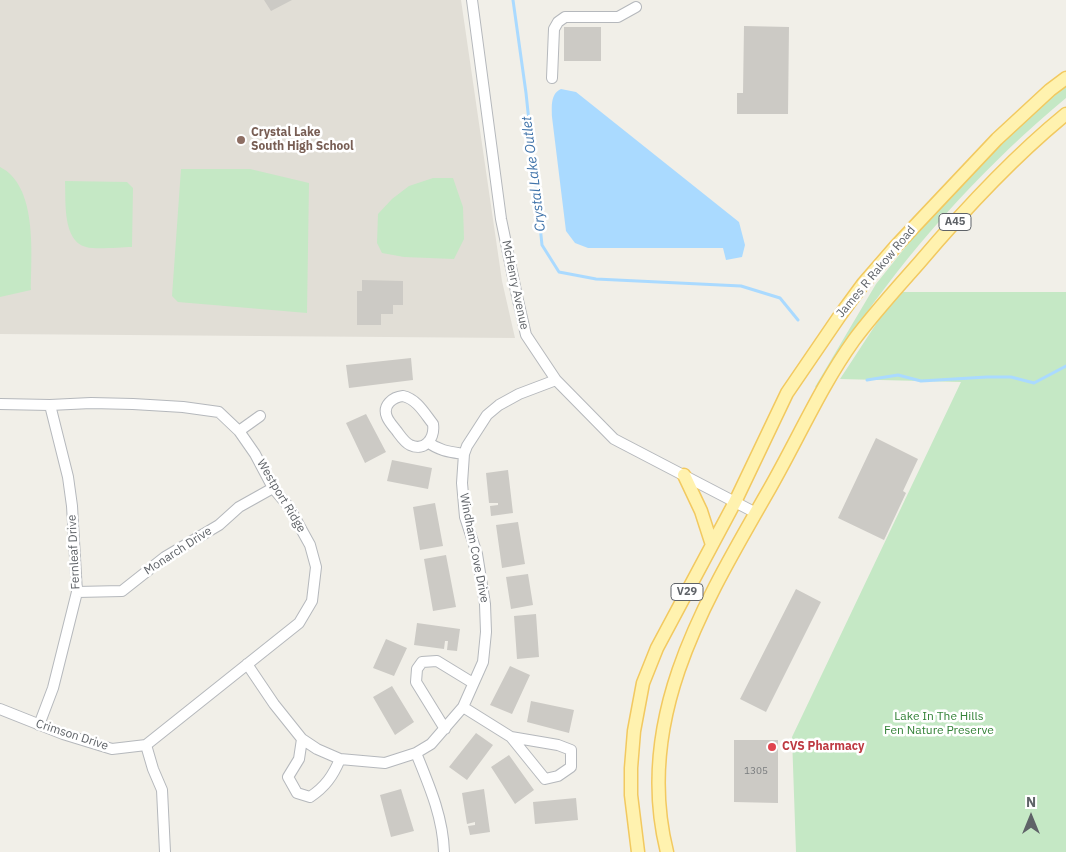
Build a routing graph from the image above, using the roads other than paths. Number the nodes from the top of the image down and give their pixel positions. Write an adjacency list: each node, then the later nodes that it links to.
1 (472, 0): 6 (street, McHenry Avenue)
2 (636, 7): 3 (street)
3 (552, 78)
4 (1066, 78): 15 (main road, James R Rakow Road / A45)
5 (1066, 114): 16 (main road, James R Rakow Road / A45)
6 (556, 380): 12 (street, Windham Cove Drive); 13 (street, McHenry Avenue)
7 (0, 404): 8 (street, Westport Ridge)
8 (50, 405): 10 (street, Westport Ridge); 18 (street, Fernleaf Drive)
9 (260, 416): 10 (street)
10 (240, 431): 14 (street, Westport Ridge)
11 (428, 442): 11 (street); 12 (street)
12 (464, 454): 20 (street, Windham Cove Drive)
13 (684, 475): 15 (street, McHenry Avenue); 17 (main road)
14 (273, 488): 18 (street, Monarch Drive); 19 (street, Westport Ridge)
15 (735, 502): 16 (street, McHenry Avenue); 17 (main road, V29)
16 (756, 513): 33 (main road, V29)
17 (712, 545): 32 (main road, V29)
18 (77, 592): 23 (street, Fernleaf Drive)
19 (247, 664): 26 (street, Windham Cove Drive); 27 (street, Westport Ridge)
20 (473, 683): 21 (street, Windham Cove Drive); 24 (street)
21 (463, 707): 24 (street, Windham Cove Drive); 25 (street)
22 (0, 709): 23 (street, Crimson Drive)
23 (39, 725): 27 (street, Crimson Drive)
24 (445, 729): 28 (street, Windham Cove Drive)
25 (511, 737): 25 (street)
26 (302, 739): 29 (street, Windham Cove Drive); 29 (street)
27 (146, 745): 30 (street)
28 (416, 753): 29 (street, Windham Cove Drive); 31 (street)
29 (340, 759)
30 (165, 852)
31 (444, 852)
32 (638, 852)
33 (667, 852)

